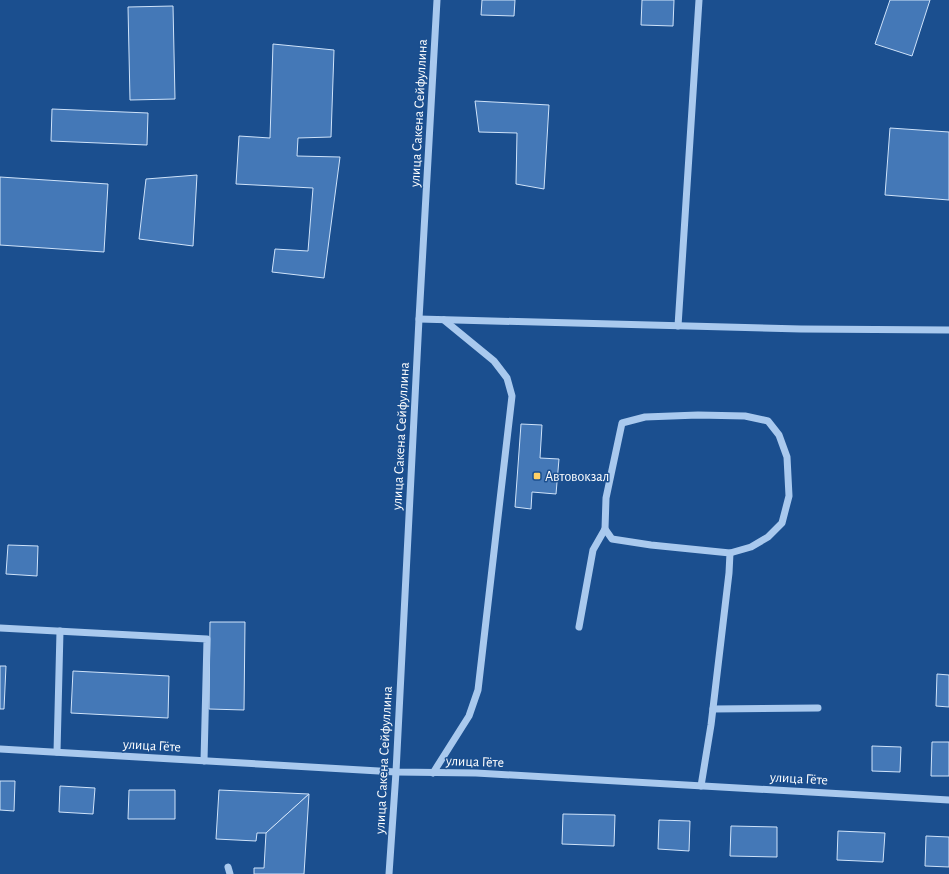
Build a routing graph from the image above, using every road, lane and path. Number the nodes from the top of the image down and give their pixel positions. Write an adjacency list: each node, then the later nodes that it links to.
1 (438, 0): 3 (street, улица Сакена Сейфуллина)
2 (699, 0): 5 (street)
3 (419, 319): 4 (street); 17 (street, улица Сакена Сейфуллина)
4 (444, 320): 5 (street); 18 (street)
5 (678, 326): 6 (street)
6 (949, 330)
7 (605, 529): 8 (street); 8 (street); 9 (street)
8 (730, 553): 13 (street)
9 (579, 627)
10 (0, 628): 11 (street)
11 (60, 631): 15 (street); 16 (street)
12 (818, 708): 13 (street)
13 (713, 709): 19 (street)
14 (0, 749): 15 (street, улица Гёте)
15 (57, 752): 16 (street, улица Гёте)
16 (204, 761): 17 (street, улица Гёте)
17 (396, 772): 18 (street, улица Гёте); 21 (street, улица Сакена Сейфуллина)
18 (433, 773): 19 (street, улица Гёте)
19 (701, 786): 20 (street, улица Гёте)
20 (949, 800)
21 (389, 874)

